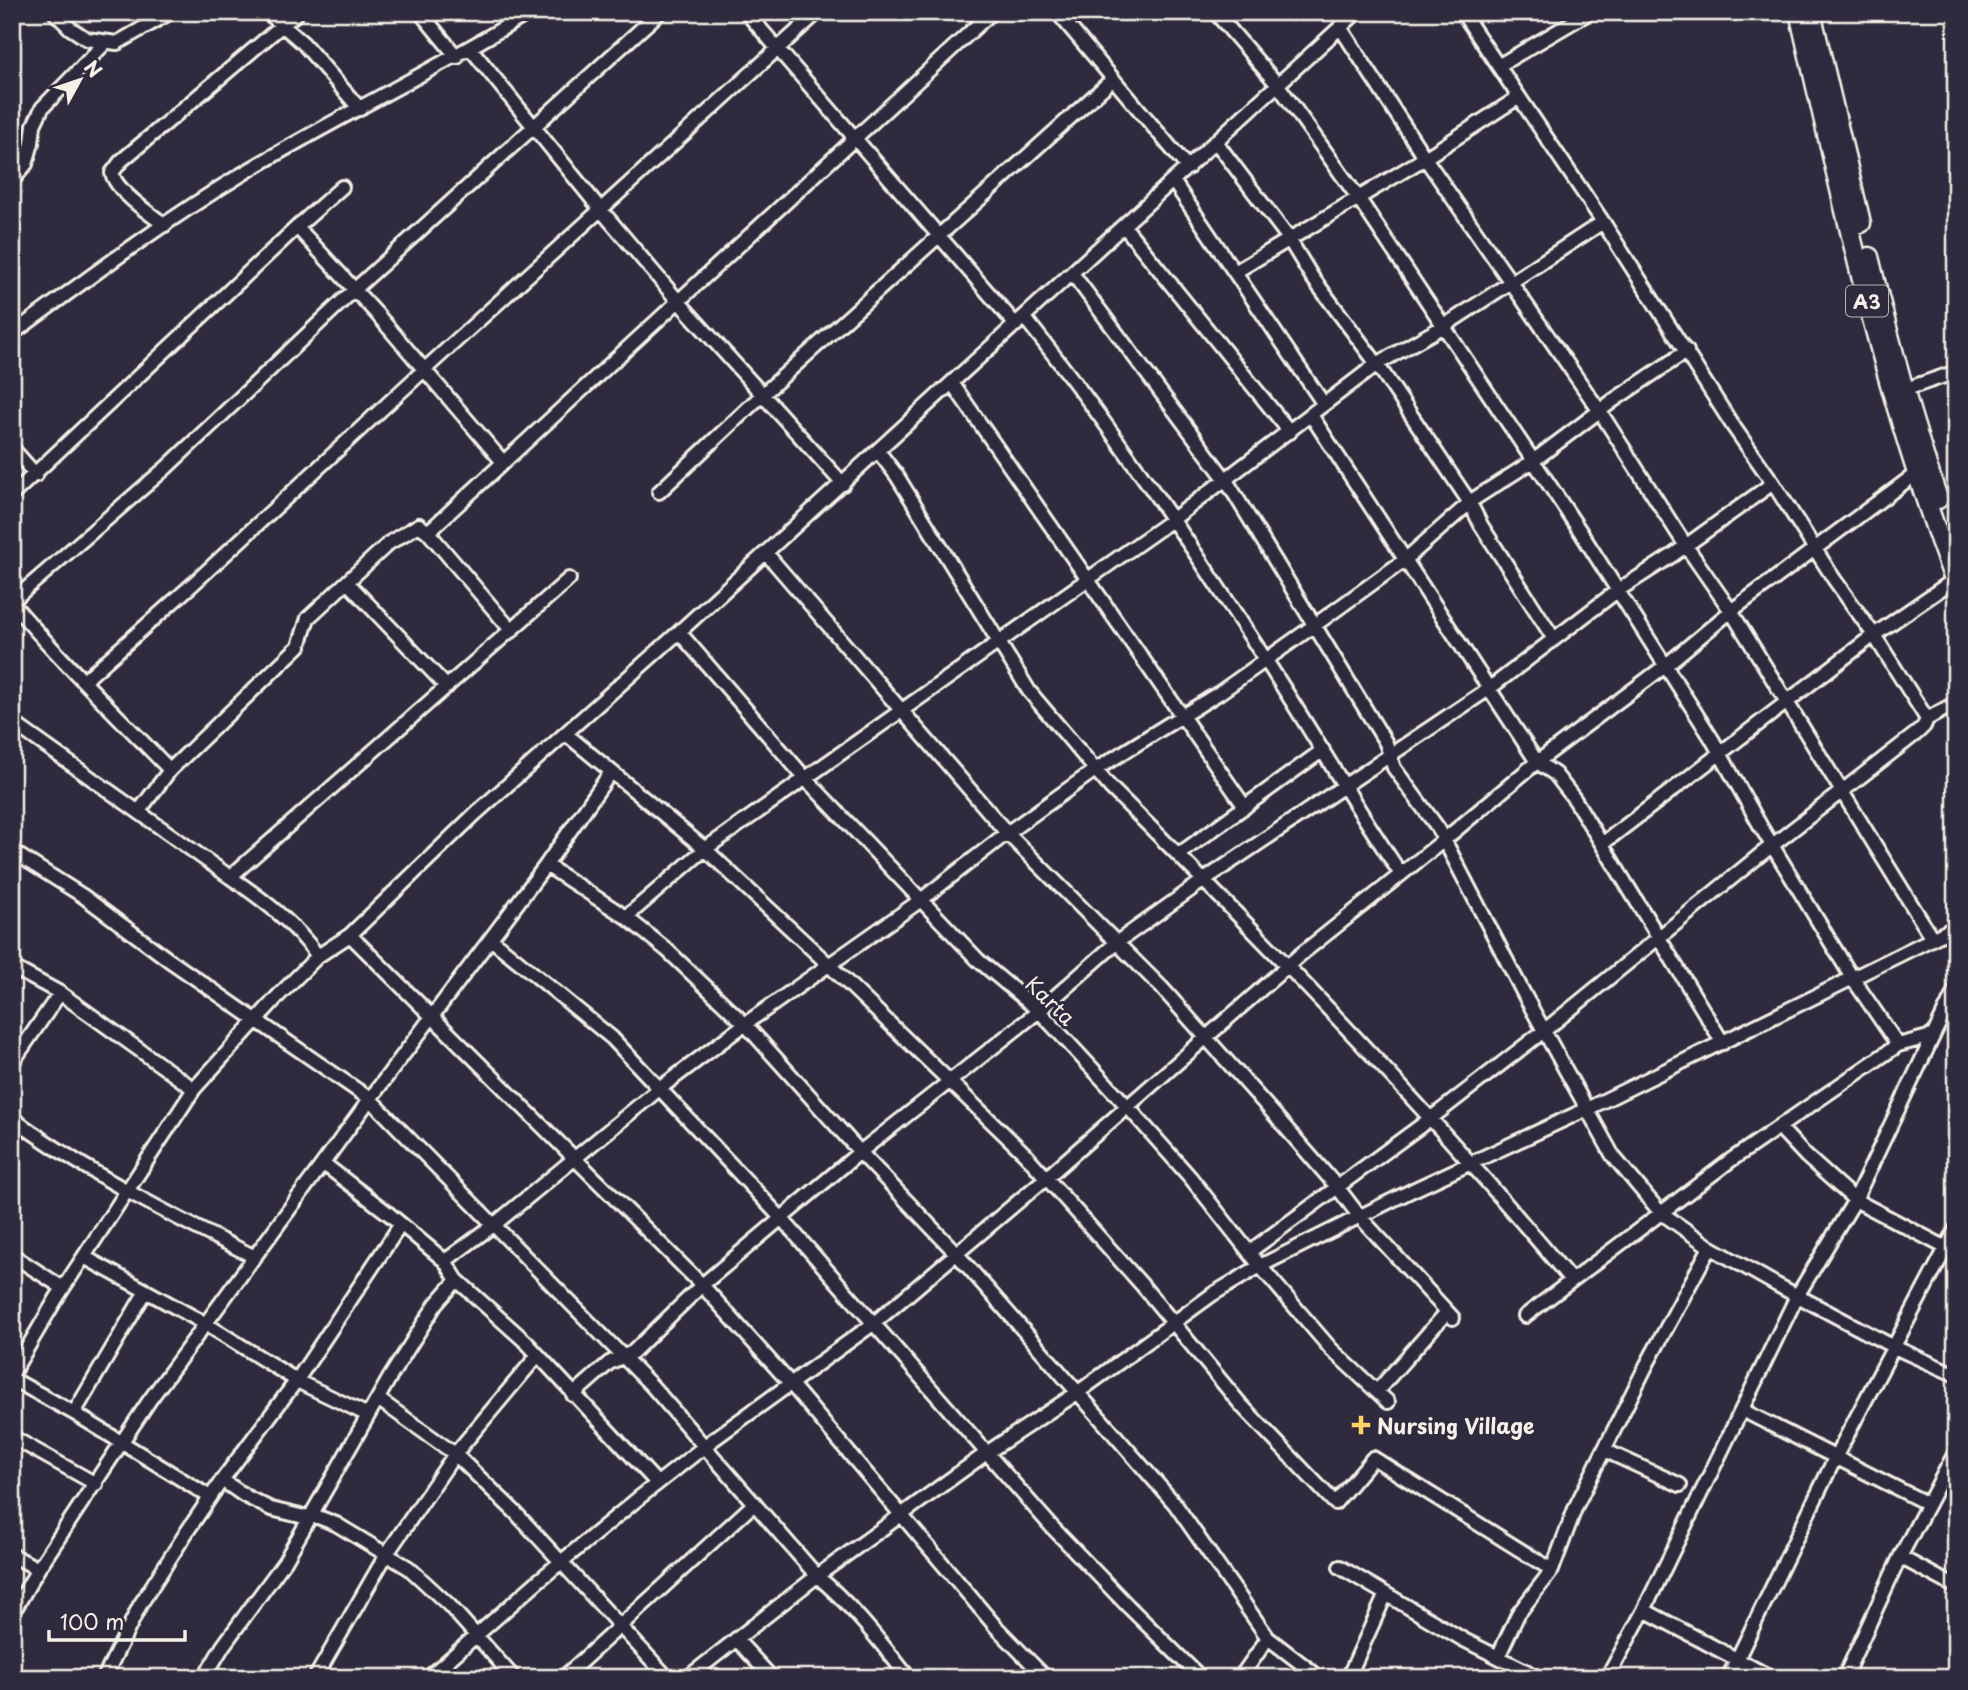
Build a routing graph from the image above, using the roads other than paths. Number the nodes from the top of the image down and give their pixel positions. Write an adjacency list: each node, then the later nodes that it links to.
1 (54, 12): 20 (street)
2 (171, 12): 20 (street)
3 (267, 12): 18 (street)
4 (298, 12): 18 (street)
5 (530, 12): 21 (street)
6 (660, 12): 29 (street)
7 (746, 12): 22 (street)
8 (818, 12): 22 (street)
9 (992, 12): 30 (street)
10 (1058, 12): 25 (street)
11 (1215, 12): 26 (street)
12 (1357, 12): 19 (street)
13 (1462, 12): 24 (street)
14 (1590, 12): 24 (street)
15 (1799, 12): 68 (highway, A3)
16 (1811, 12): 58 (highway, A3)
17 (424, 13): 23 (street)
18 (282, 26): 28 (street); 40 (street)
19 (1340, 27): 26 (street); 32 (street)
20 (106, 41): 34 (street)
21 (471, 48): 23 (street); 29 (street)
22 (778, 49): 30 (street); 38 (street)
23 (457, 57): 28 (street)
24 (1498, 66): 27 (street)
25 (1113, 79): 33 (street); 43 (street)
26 (1278, 85): 31 (street); 37 (street)
27 (1519, 97): 32 (street); 39 (street)
28 (360, 109): 40 (street)
29 (536, 127): 38 (street); 48 (street)
30 (855, 141): 43 (street); 49 (street)
31 (1216, 142): 33 (street); 44 (street)
32 (1425, 158): 37 (street); 47 (street)
33 (1188, 168): 35 (street)
34 (12, 181)
35 (1173, 181): 41 (street); 45 (street)
36 (342, 187): 42 (street)
37 (1359, 199): 44 (street); 51 (street)
38 (601, 210): 49 (street); 55 (street)
39 (1603, 222): 47 (street); 53 (street)
40 (165, 225): 52 (street)
41 (1124, 226): 46 (street); 63 (street)
42 (297, 227): 48 (street); 69 (street)
43 (938, 237): 50 (street); 59 (street)
44 (1289, 239): 45 (street); 54 (street)
45 (1235, 272): 60 (street)
46 (1072, 273): 50 (street); 70 (street)
47 (1509, 283): 51 (street); 61 (street)
48 (354, 290): 55 (street); 88 (street)
49 (678, 302): 59 (street); 67 (street)
50 (1020, 321): 57 (street); 76 (street)
51 (1444, 326): 54 (street); 66 (street)
52 (12, 334)
53 (1687, 351): 61 (street); 71 (street)
54 (1377, 364): 60 (street); 75 (street)
55 (424, 370): 67 (street); 98 (street)
56 (1956, 372): 58 (street)
57 (952, 383): 65 (street); 83 (street)
58 (1903, 390): 68 (highway, A3)
59 (762, 395): 72 (street); 73 (street)
60 (1323, 403): 62 (street)
61 (1599, 410): 66 (street); 78 (street)
62 (1311, 415): 63 (street); 82 (street)
63 (1290, 432): 70 (street)
64 (12, 448): 69 (street)
65 (878, 451): 72 (street); 95 (street)
66 (1533, 461): 75 (street); 87 (street)
67 (503, 462): 77 (street)
68 (1922, 469): 79 (street); 80 (highway, A3); 86 (highway, A3)
69 (36, 474): 74 (street)
70 (1226, 480): 76 (street); 90 (street)
71 (1773, 483): 78 (street); 79 (street)
72 (843, 484): 81 (street)
73 (659, 492)
74 (12, 495)
75 (1470, 503): 82 (street); 94 (street)
76 (1172, 520): 83 (street); 96 (street)
77 (428, 532): 85 (street); 91 (street)
78 (1686, 546): 87 (street); 89 (street)
79 (1815, 548): 89 (street); 93 (street)
80 (1956, 548)
81 (766, 553): 92 (street); 103 (street)
82 (1406, 559): 90 (street); 100 (street)
83 (1087, 578): 95 (street); 104 (street)
84 (569, 579): 91 (street)
85 (347, 582): 99 (street); 112 (street)
86 (1955, 582): 93 (street)
87 (1617, 591): 94 (street); 97 (street)
88 (12, 602): 98 (street)
89 (1731, 611): 97 (street); 101 (street)
90 (1315, 625): 96 (street); 110 (street)
91 (512, 631): 99 (street)
92 (679, 632): 107 (street); 115 (street, Karta)
93 (1874, 635): 101 (street); 105 (street)
94 (1555, 639): 100 (street)
95 (998, 642): 103 (street); 113 (street)
96 (1265, 659): 104 (street); 108 (street)
97 (1665, 666): 109 (street); 111 (street)
98 (85, 680): 112 (street)
99 (447, 687): 129 (street)
100 (1490, 688): 110 (street); 111 (street)
101 (1786, 703): 109 (street); 117 (street)
102 (1956, 703): 105 (street)
103 (902, 711): 115 (street); 120 (street)
104 (1182, 717): 113 (street); 118 (street)
105 (1927, 719): 117 (street)
106 (12, 722): 119 (street)
107 (566, 734): 114 (street); 134 (street)
108 (1323, 750): 116 (street); 118 (street)
109 (1721, 754): 122 (street); 123 (street)
110 (1390, 755): 116 (street); 121 (street)
111 (1537, 762): 121 (street); 122 (street)
112 (170, 770): 119 (street)
113 (1095, 770): 120 (street); 126 (street)
114 (611, 772): 124 (street); 127 (street)
115 (806, 779): 124 (street); 131 (street, Karta)
116 (1344, 787): 128 (street); 130 (street)
117 (1842, 790): 123 (street); 136 (street)
118 (1245, 807): 126 (street)
119 (139, 811): 129 (street)
120 (1007, 833): 131 (street); 138 (street)
121 (1444, 840): 128 (street); 150 (street)
122 (1602, 844): 135 (street)
123 (1773, 845): 135 (street); 143 (street)
124 (705, 849): 132 (street); 140 (street)
125 (12, 851): 147 (street)
126 (1178, 855): 130 (street)
127 (547, 864): 132 (street); 137 (street)
128 (1401, 874): 142 (street)
129 (230, 877): 139 (street)
130 (1204, 880): 138 (street); 142 (street)
131 (921, 900): 140 (street); 146 (street, Karta)
132 (626, 916): 149 (street)
133 (1956, 927): 136 (street)
134 (349, 935): 139 (street); 148 (street)
135 (1658, 936): 150 (street); 153 (street)
136 (1932, 938): 143 (street)
137 (491, 939): 148 (street); 157 (street)
138 (1116, 943): 146 (street); 152 (street)
139 (318, 956): 147 (street)
140 (828, 964): 149 (street); 156 (street)
141 (12, 967): 145 (street)
142 (1287, 967): 152 (street); 163 (street)
143 (1853, 979): 153 (street); 154 (street)
144 (1956, 988): 151 (street)
145 (60, 993): 155 (street); 158 (street)
146 (1039, 1011): 156 (street); 160 (street, Karta)
147 (256, 1018): 158 (street); 159 (street)
148 (431, 1018): 159 (street); 166 (street)
149 (745, 1024): 157 (street); 165 (street)
150 (1545, 1030): 161 (street); 163 (street)
151 (1932, 1036): 154 (street); 172 (street)
152 (1206, 1038): 160 (street); 170 (street)
153 (1723, 1043): 161 (street)
154 (1898, 1045): 164 (street)
155 (12, 1063)
156 (949, 1081): 165 (street); 169 (street)
157 (659, 1088): 166 (street); 175 (street)
158 (194, 1089): 171 (street)
159 (370, 1099): 167 (street); 177 (street)
160 (1127, 1106): 169 (street); 181 (street, Karta)
161 (1587, 1109): 168 (street); 173 (street)
162 (12, 1118): 171 (street)
163 (1430, 1119): 168 (street); 170 (street)
164 (1779, 1127): 172 (street); 173 (street)
165 (860, 1152): 175 (street); 182 (street)
166 (574, 1158): 177 (street); 190 (street)
167 (324, 1164): 176 (street); 184 (street)
168 (1471, 1165): 174 (street); 189 (street)
169 (1046, 1178): 182 (street); 195 (street)
170 (1338, 1188): 174 (street); 181 (street)
171 (128, 1191): 184 (street); 185 (street)
172 (1855, 1200): 180 (street); 193 (street)
173 (1660, 1212): 179 (street); 189 (street)
174 (1360, 1217): 187 (street); 205 (street)
175 (782, 1219): 190 (street); 197 (street)
176 (401, 1224): 186 (street); 203 (street)
177 (495, 1224): 186 (street); 200 (street)
178 (1956, 1228): 180 (street)
179 (1710, 1247): 193 (street); 216 (street)
180 (1951, 1250): 198 (street)
181 (1250, 1252): 187 (street, Karta)
182 (956, 1253): 197 (street); 206 (street)
183 (12, 1255): 191 (street)
184 (255, 1257): 196 (street)
185 (84, 1258): 191 (street); 192 (street)
186 (445, 1261): 188 (street)
187 (1260, 1266): 195 (street); 205 (street, Karta)
188 (457, 1280): 199 (street); 208 (street)
189 (1571, 1280): 194 (street)
190 (702, 1285): 200 (street); 204 (street)
191 (63, 1288): 202 (street)
192 (146, 1291): 196 (street); 211 (street)
193 (1797, 1296): 198 (street); 210 (street)
194 (1525, 1316)
195 (1172, 1323): 206 (street); 236 (street)
196 (206, 1324): 203 (street); 214 (street)
197 (873, 1324): 204 (street); 218 (street)
198 (1894, 1347): 201 (street); 220 (street)
199 (537, 1355): 207 (street); 219 (street)
200 (622, 1356): 207 (street); 215 (street)
201 (1956, 1375)
202 (12, 1377): 211 (street)
203 (297, 1380): 212 (street); 221 (street)
204 (790, 1383): 215 (street); 228 (street)
205 (1378, 1391): 209 (street, Karta)
206 (1077, 1393): 218 (street); 244 (street)
207 (573, 1395): 222 (street)
208 (379, 1399): 212 (street); 219 (street)
209 (1388, 1402)
210 (1742, 1410): 220 (street); 240 (street)
211 (74, 1413): 214 (street)
212 (368, 1415): 229 (street)
213 (12, 1437): 223 (street)
214 (121, 1442): 223 (street); 225 (street)
215 (705, 1446): 222 (street); 226 (street)
216 (1604, 1450): 224 (street); 236 (street)
217 (1956, 1451): 227 (street)
218 (988, 1452): 228 (street); 259 (street)
219 (455, 1454): 231 (street); 233 (street)
220 (1836, 1456): 227 (street); 247 (street)
221 (222, 1480): 225 (street); 229 (street)
222 (657, 1483): 233 (street)
223 (96, 1484): 235 (street)
224 (1680, 1486)
225 (210, 1497): 248 (street)
226 (755, 1503): 237 (street); 242 (street)
227 (1928, 1504): 232 (street)
228 (903, 1514): 237 (street); 258 (street)
229 (311, 1517): 231 (street); 249 (street)
230 (12, 1555): 235 (street)
231 (386, 1555): 243 (street); 250 (street)
232 (1900, 1557): 238 (street); 267 (street)
233 (561, 1562): 242 (street); 243 (street)
234 (1340, 1567): 239 (street)
235 (38, 1569): 241 (street)
236 (1552, 1570): 246 (street)
237 (817, 1576): 245 (street); 257 (street)
238 (1956, 1587)
239 (1386, 1594): 246 (street); 262 (street)
240 (1644, 1610): 247 (street); 264 (street)
241 (12, 1614)
242 (619, 1624): 253 (street); 254 (street)
243 (476, 1636): 251 (street); 252 (street)
244 (1268, 1638): 260 (street); 261 (street)
245 (736, 1639): 255 (street); 256 (street)
246 (1498, 1657): 263 (street)
247 (1737, 1659): 265 (street); 266 (street)
248 (103, 1678)
249 (204, 1678)
250 (315, 1678)
251 (428, 1678)
252 (514, 1678)
253 (563, 1678)
254 (668, 1678)
255 (687, 1678)
256 (772, 1678)
257 (909, 1678)
258 (1045, 1678)
259 (1201, 1678)
260 (1240, 1678)
261 (1320, 1678)
262 (1348, 1678)
263 (1540, 1678)
264 (1607, 1678)
265 (1728, 1678)
266 (1772, 1678)
267 (1844, 1678)

